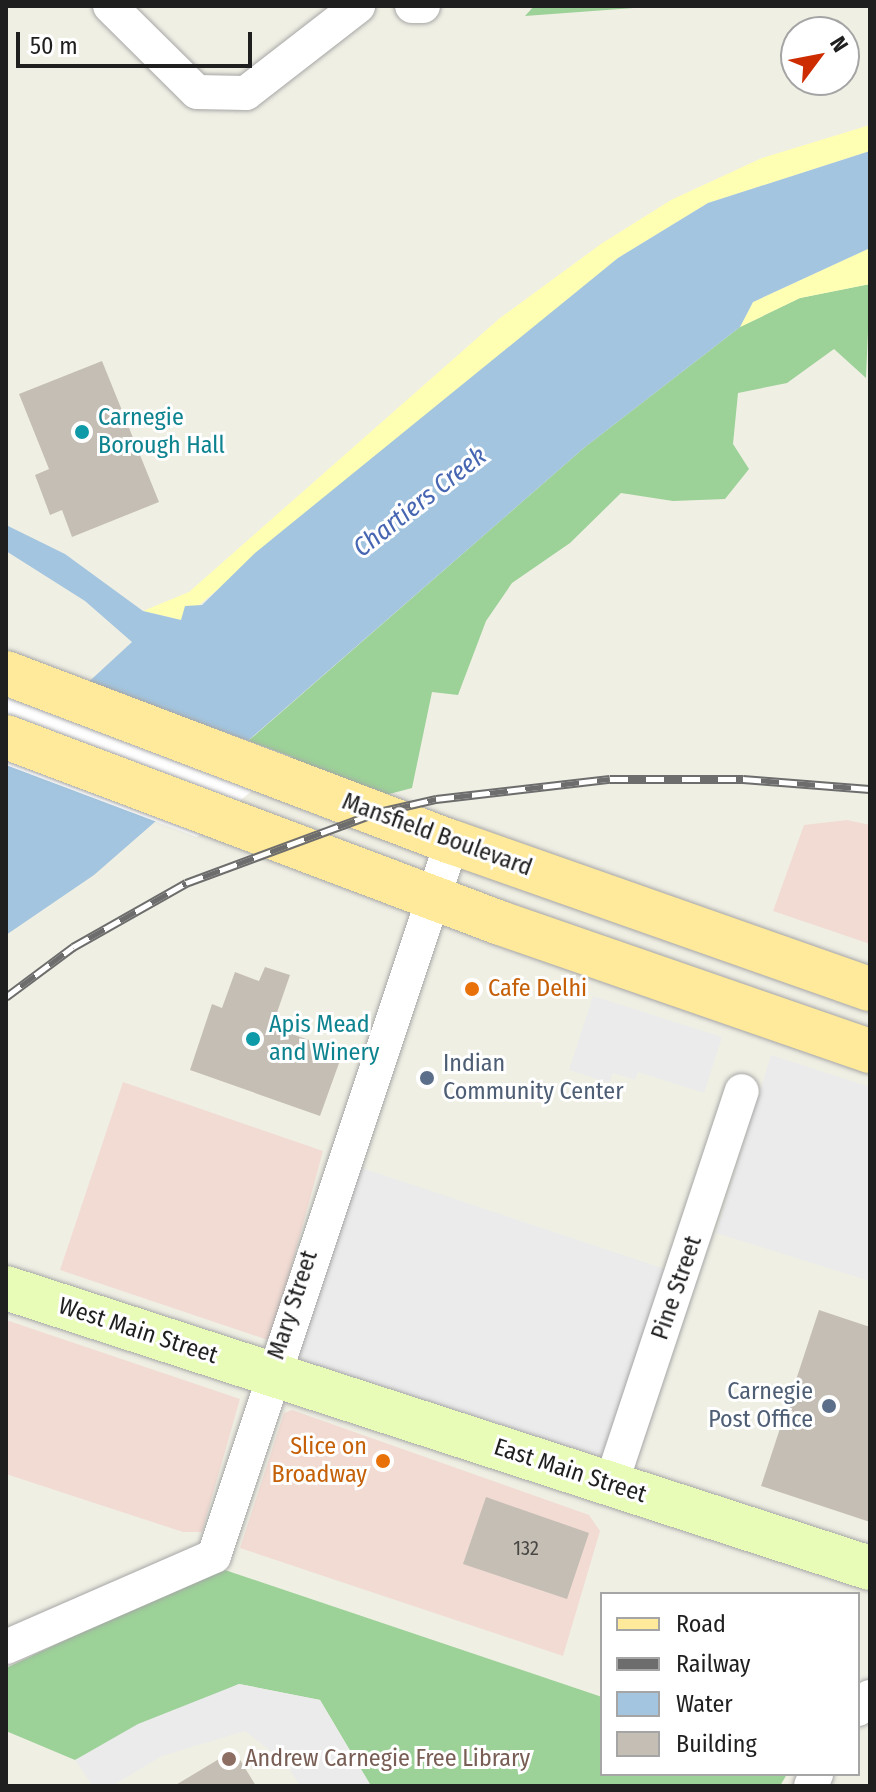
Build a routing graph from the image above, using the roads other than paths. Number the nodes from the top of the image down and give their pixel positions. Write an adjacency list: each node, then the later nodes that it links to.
1 (110, 6): 2 (street)
2 (358, 6)
3 (6, 673): 5 (main road, Mansfield Boulevard)
4 (6, 737): 6 (main road)
5 (452, 842): 6 (street, Mary Street); 7 (main road, Mansfield Boulevard)
6 (432, 897): 8 (main road); 11 (street, Mary Street)
7 (870, 989)
8 (870, 1051)
9 (742, 1091): 12 (street, Pine Street)
10 (6, 1288): 11 (street, West Main Street)
11 (271, 1373): 12 (street, East Main Street); 14 (street, Mary Street)
12 (611, 1484): 13 (street, East Main Street)
13 (870, 1568)
14 (6, 1647)

